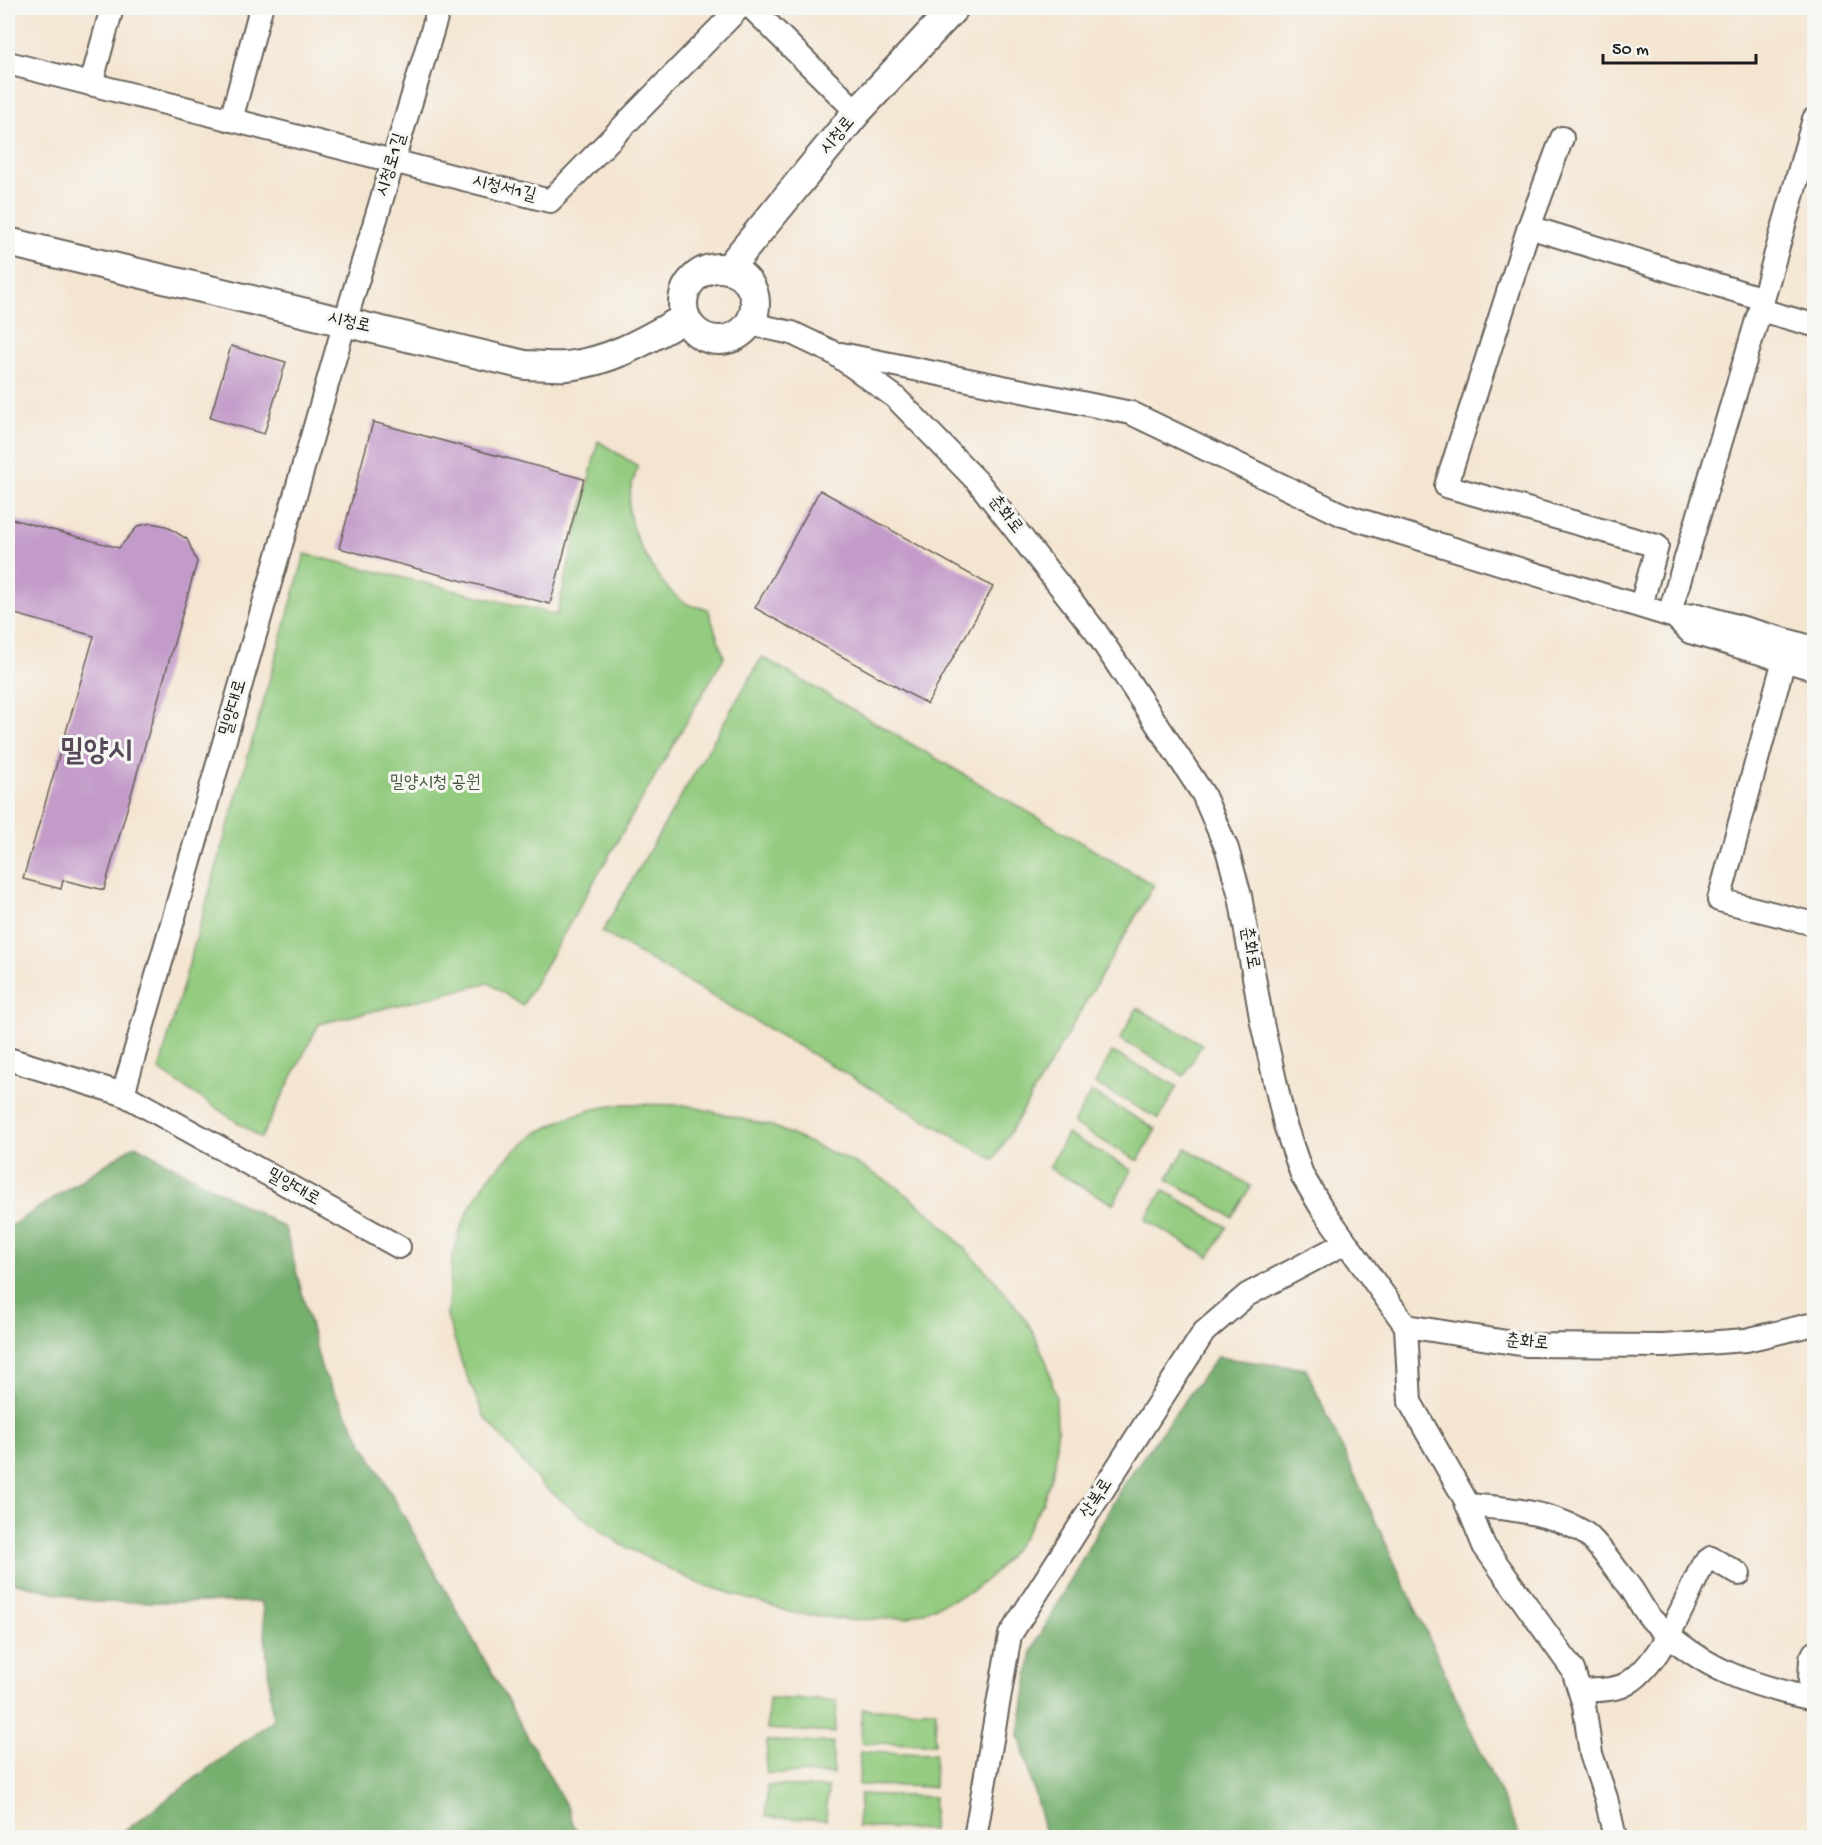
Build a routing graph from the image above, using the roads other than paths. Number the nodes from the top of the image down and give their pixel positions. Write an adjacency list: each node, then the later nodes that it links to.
1 (112, 8): 8 (street)
2 (261, 8): 11 (street)
3 (439, 8): 13 (street, 시청로1길)
4 (739, 8): 13 (street, 시청서1길)
5 (752, 8): 9 (street)
6 (954, 8): 9 (main road, 시청로)
7 (8, 63): 8 (street, 시청서1길)
8 (91, 84): 11 (street, 시청서1길)
9 (857, 112): 16 (main road, 시청로)
10 (1815, 119): 17 (street)
11 (231, 120): 13 (street, 시청서1길)
12 (1562, 138): 14 (street)
13 (393, 161): 19 (street, 시청로1길)
14 (1529, 227): 17 (street); 23 (street)
15 (8, 242): 19 (main road, 시청로)
16 (728, 269): 18 (main road); 20 (main road)
17 (1762, 305): 21 (street); 24 (street)
18 (685, 318): 19 (main road, 시청로); 20 (main road)
19 (345, 322): 30 (street, 밀양대로)
20 (750, 324): 22 (street, 춘화로)
21 (1815, 325)
22 (834, 353): 23 (street); 31 (street, 춘화로)
23 (1641, 606): 24 (street)
24 (1672, 616): 25 (street); 26 (street)
25 (1815, 648)
26 (1784, 660): 27 (street); 28 (street)
27 (1815, 669)
28 (1815, 924)
29 (8, 1059): 30 (street, 밀양대로)
30 (123, 1094): 32 (street, 밀양대로)
31 (1345, 1243): 34 (street, 춘화로); 41 (street, 산복로)
32 (399, 1247)
33 (1815, 1324): 34 (street, 춘화로)
34 (1406, 1326): 35 (street)
35 (1467, 1505): 37 (street); 39 (street)
36 (1739, 1574): 37 (street)
37 (1669, 1634): 39 (street); 40 (street)
38 (1815, 1653): 40 (street)
39 (1580, 1691): 42 (street)
40 (1812, 1699)
41 (975, 1838)
42 (1615, 1838)

